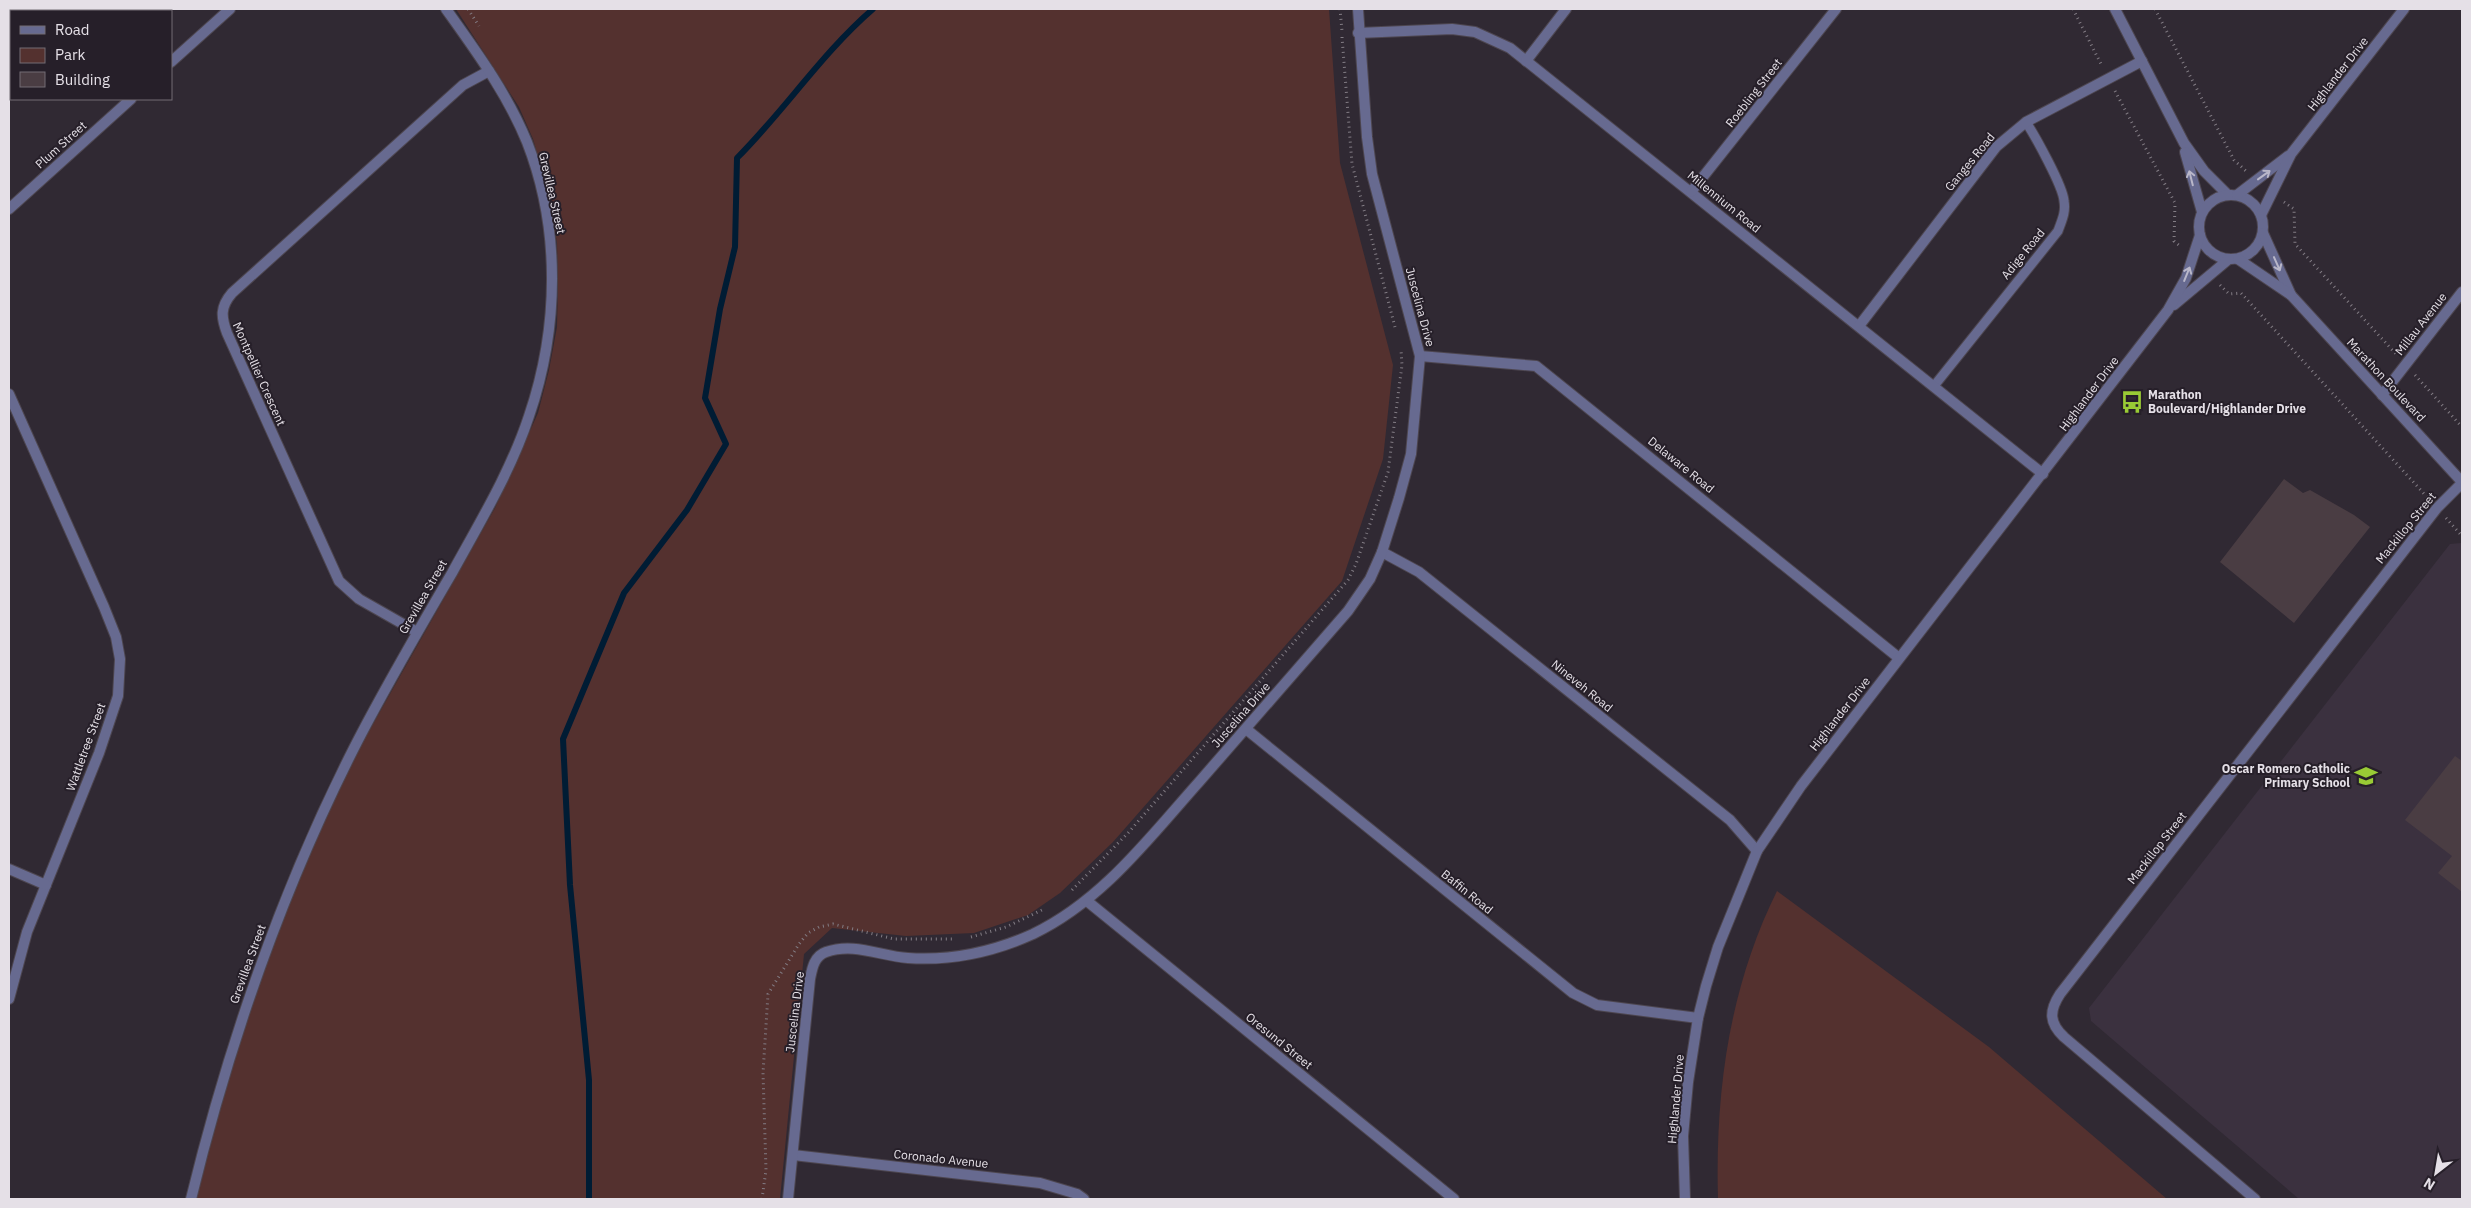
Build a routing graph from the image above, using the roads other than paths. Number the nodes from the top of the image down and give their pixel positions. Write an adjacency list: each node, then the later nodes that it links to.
1 (230, 9): 9 (street)
2 (446, 9): 12 (street, Grevillea Street)
3 (1358, 9): 8 (street, Juscelina Drive)
4 (1566, 9): 10 (street)
5 (1836, 9): 17 (street, Roebling Street)
6 (2115, 9): 11 (street)
7 (2404, 9): 16 (street, Highlander Drive)
8 (1358, 33): 10 (street, Millennium Road); 29 (street, Juscelina Drive)
9 (172, 61)
10 (1526, 61): 17 (street, Millennium Road)
11 (2142, 61): 14 (street, Ganges Road); 15 (street)
12 (489, 71): 36 (street, Grevillea Street); 36 (street, Montpellier Crescent)
13 (130, 100): 19 (street, Plum Street)
14 (2026, 122): 28 (street, Ganges Road); 30 (lane, Adige Road)
15 (2184, 143): 18 (street); 20 (street, one-way to 15)
16 (2291, 154): 18 (street, Highlander Drive, one-way to 16); 21 (street, Highlander Drive)
17 (1691, 192): 28 (street, Millennium Road)
18 (2232, 195): 20 (street); 21 (street)
19 (9, 209)
20 (2202, 212): 23 (street)
21 (2261, 215): 22 (street)
22 (2263, 233): 24 (street); 26 (street, Marathon Boulevard, one-way to 26)
23 (2200, 235): 24 (street); 27 (street, Highlander Drive, one-way to 23)
24 (2234, 259): 26 (street, Marathon Boulevard); 27 (street, Highlander Drive)
25 (2462, 292): 32 (street, Millau Avenue)
26 (2290, 295): 32 (street, Marathon Boulevard)
27 (2168, 310): 33 (street, Highlander Drive)
28 (1859, 326): 30 (street, Millennium Road)
29 (1420, 356): 35 (street, Juscelina Drive); 37 (street, Delaware Road)
30 (1934, 386): 33 (street, Millennium Road)
31 (9, 394): 41 (street, Wattletree Street)
32 (2382, 395): 34 (street, Marathon Boulevard)
33 (2043, 474): 37 (street, Highlander Drive)
34 (2462, 483): 51 (street, Mackillop Street)
35 (1382, 552): 38 (street, Juscelina Drive); 39 (street, Nineveh Road)
36 (417, 632): 46 (street, Grevillea Street)
37 (1899, 658): 39 (street, Highlander Drive)
38 (1246, 729): 42 (street, Juscelina Drive); 44 (street, Baffin Road)
39 (1757, 851): 44 (street, Highlander Drive)
40 (9, 869): 41 (street)
41 (46, 885): 43 (street, Wattletree Street)
42 (1087, 902): 45 (street, Juscelina Drive); 49 (street, Oresund Street)
43 (9, 999)
44 (1698, 1018): 50 (street, Highlander Drive)
45 (793, 1154): 47 (street, Juscelina Drive); 48 (street, Coronado Avenue)
46 (191, 1199)
47 (788, 1199)
48 (1084, 1199)
49 (1454, 1199)
50 (1685, 1199)
51 (2255, 1199)

